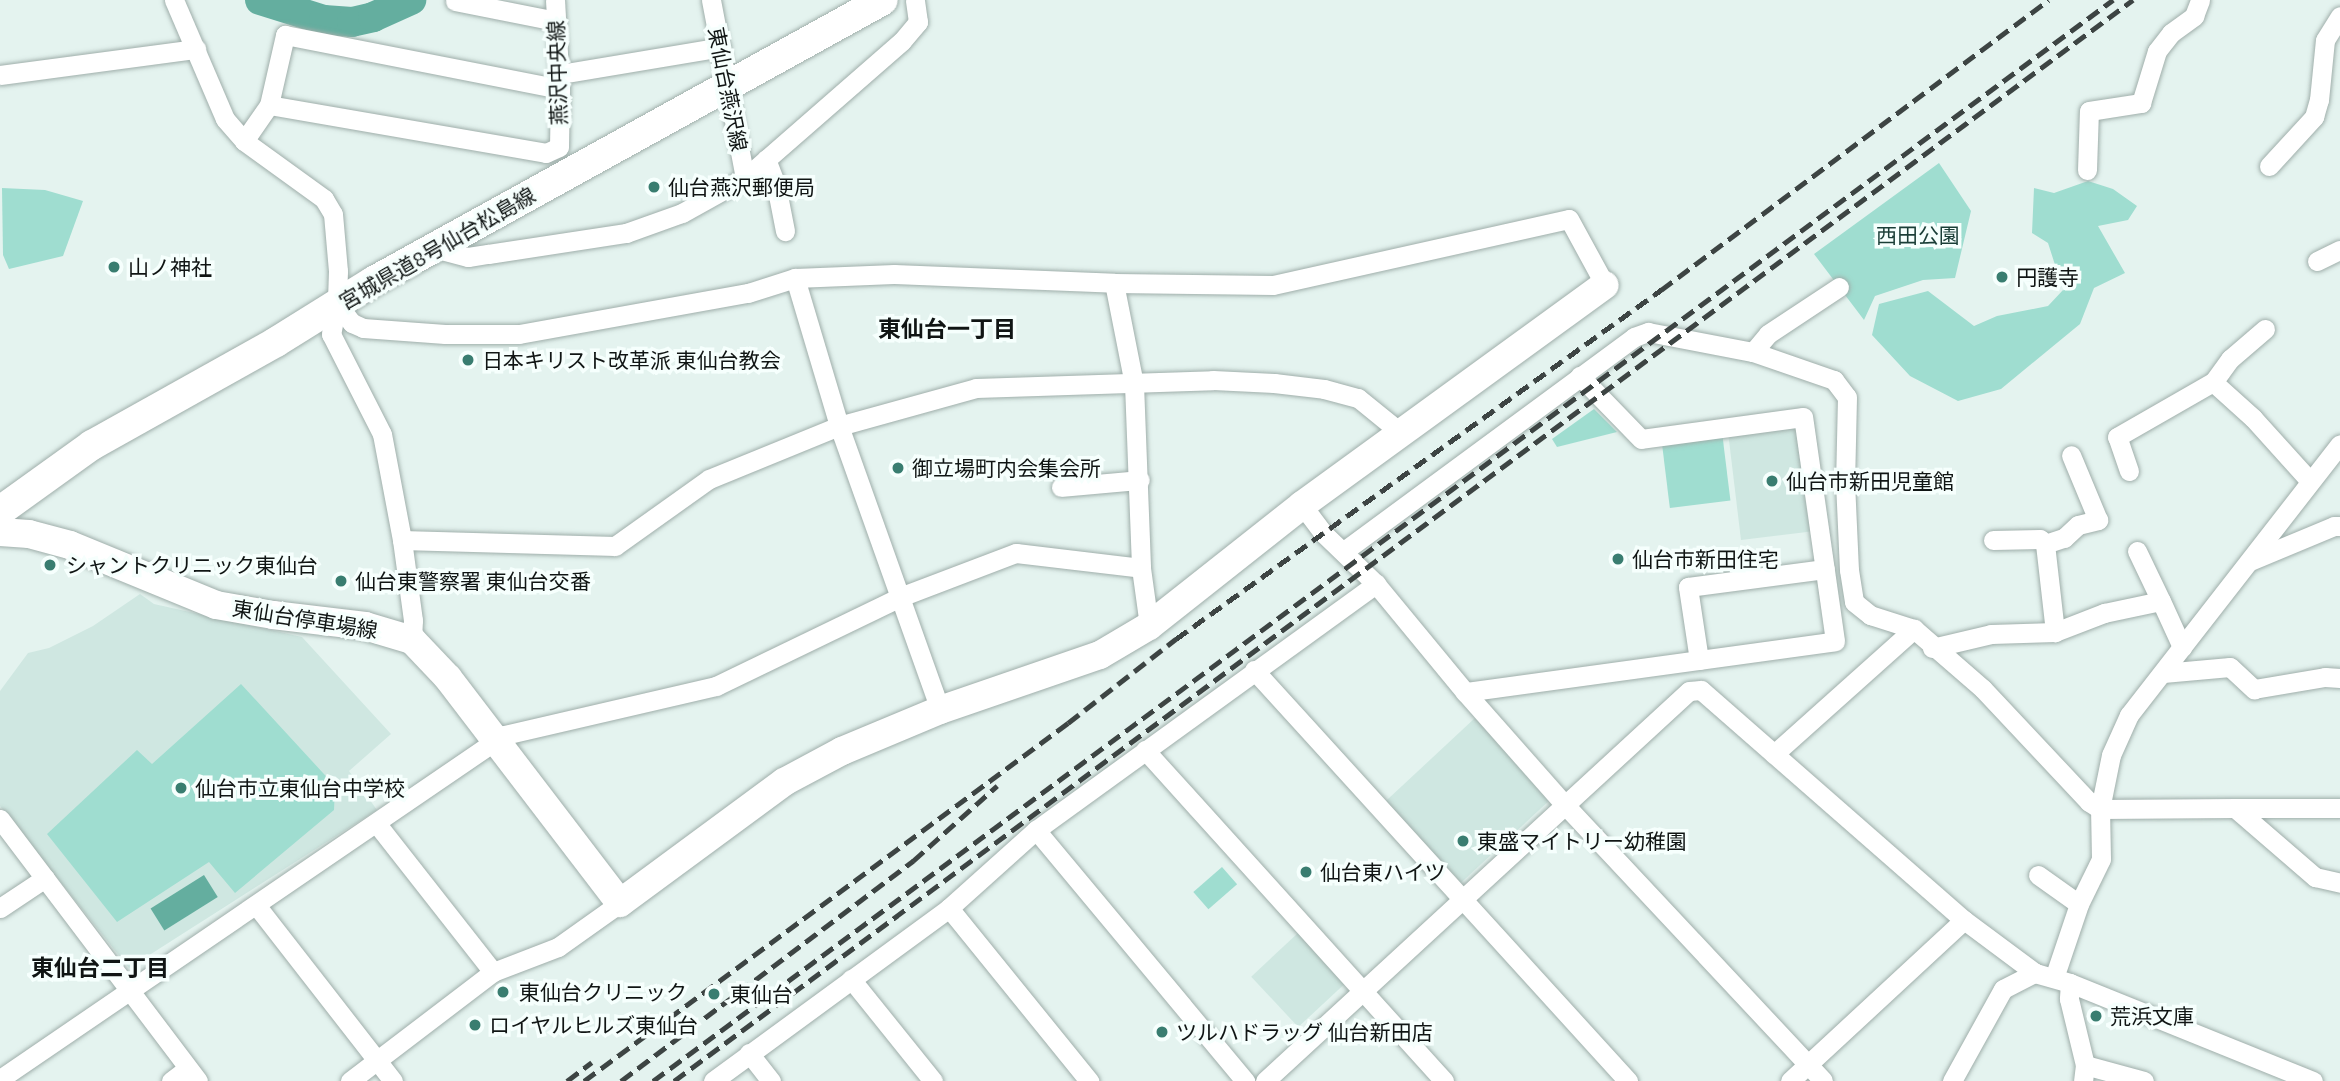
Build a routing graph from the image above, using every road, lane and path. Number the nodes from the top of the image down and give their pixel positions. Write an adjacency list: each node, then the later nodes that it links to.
1 (174, 0): 13 (street)
2 (555, 0): 11 (street, 燕沢中央線)
3 (711, 0): 12 (street, 東仙台燕沢線)
4 (883, 0): 16 (main road, 宮城県道8号仙台松島線)
5 (915, 0): 19 (street)
6 (2200, 0): 21 (street)
7 (2329, 0): 9 (street)
8 (455, 1): 11 (street)
9 (2340, 10)
10 (2340, 16): 20 (street)
11 (556, 21): 15 (street, 燕沢中央線)
12 (720, 47): 15 (street); 16 (street, 東仙台燕沢線)
13 (196, 49): 14 (street); 18 (street)
14 (0, 75)
15 (560, 82): 17 (street); 17 (street, 燕沢中央線)
16 (728, 85): 22 (street, 東仙台燕沢線); 24 (main road, 宮城県道8号仙台松島線)
17 (269, 105): 18 (street)
18 (244, 142): 31 (street)
19 (766, 159): 22 (street); 23 (street)
20 (2270, 166)
21 (2087, 170)
22 (745, 178): 24 (street)
23 (785, 231)
24 (433, 248): 31 (main road, 宮城県道8号仙台松島線)
25 (2340, 250): 26 (street)
26 (2317, 261)
27 (795, 278): 28 (street); 31 (street); 37 (street)
28 (1114, 284): 29 (street); 36 (street)
29 (1605, 285): 38 (street)
30 (1839, 287): 33 (street)
31 (337, 304): 46 (main road, 宮城県道8号仙台松島線); 49 (street)
32 (2265, 329): 35 (street)
33 (1754, 352): 34 (street); 61 (street)
34 (1580, 376): 52 (street); 56 (street)
35 (2213, 382): 41 (street); 43 (street)
36 (1134, 384): 37 (street); 38 (street); 42 (street)
37 (839, 426): 49 (street); 58 (street)
38 (1401, 433): 45 (street)
39 (2340, 444): 43 (street)
40 (2071, 455): 51 (street)
41 (2129, 471)
42 (1140, 480): 44 (street); 55 (street)
43 (2310, 481): 54 (street)
44 (1061, 487)
45 (1302, 505): 52 (street); 60 (street)
46 (0, 511)
47 (2340, 527): 54 (street)
48 (0, 532): 63 (street, 東仙台停車場線)
49 (402, 540): 63 (street)
50 (1993, 540): 51 (street)
51 (2045, 544): 62 (street)
52 (1344, 551): 57 (street)
53 (2137, 551): 59 (street)
54 (2250, 561): 64 (street)
55 (1141, 568): 58 (street); 60 (street)
56 (1825, 569): 66 (street); 66 (street)
57 (1376, 584): 67 (street); 70 (street)
58 (900, 597): 71 (street); 72 (street)
59 (2161, 601): 62 (street); 64 (street)
60 (1149, 626): 71 (street)
61 (1914, 629): 65 (street); 74 (street)
62 (2055, 632): 65 (street)
63 (412, 640): 72 (street, 東仙台停車場線)
64 (2182, 647): 68 (street)
65 (1932, 648): 78 (street)
66 (1699, 660): 70 (street)
67 (1254, 670): 73 (street); 85 (street)
68 (2163, 673): 69 (street); 78 (street)
69 (2340, 678)
70 (1465, 692): 75 (street)
71 (940, 710): 86 (street)
72 (497, 739): 80 (street); 86 (street, 東仙台停車場線)
73 (1145, 750): 81 (street); 96 (street)
74 (1774, 754): 75 (street); 91 (street)
75 (1566, 806): 85 (street); 99 (street)
76 (2235, 808): 77 (street); 78 (street); 84 (street)
77 (2340, 808)
78 (2100, 809): 87 (street)
79 (0, 819): 83 (street)
80 (377, 824): 88 (street); 92 (street)
81 (1036, 830): 90 (street); 110 (street)
82 (2038, 875): 87 (street)
83 (45, 878): 89 (street); 95 (street)
84 (2340, 883)
85 (1463, 900): 96 (street); 113 (street)
86 (620, 904): 92 (street)
87 (2080, 904): 93 (street)
88 (256, 905): 95 (street); 98 (street)
89 (0, 908)
90 (948, 908): 94 (street); 109 (street)
91 (1964, 920): 93 (street); 99 (street)
92 (493, 972): 98 (street)
93 (2053, 978): 100 (street); 116 (street); 118 (street)
94 (851, 979): 97 (street); 108 (street)
95 (128, 989): 101 (street); 102 (street)
96 (1363, 993): 111 (street); 112 (street)
97 (749, 1053): 106 (street); 107 (street)
98 (377, 1060): 104 (street); 105 (street)
99 (1808, 1064): 114 (street); 115 (street)
100 (2084, 1073): 117 (street)
101 (193, 1075): 103 (street)
102 (0, 1079)
103 (172, 1081)
104 (350, 1081)
105 (393, 1081)
106 (713, 1081)
107 (771, 1081)
108 (933, 1081)
109 (1089, 1081)
110 (1245, 1081)
111 (1265, 1081)
112 (1444, 1081)
113 (1628, 1081)
114 (1790, 1081)
115 (1823, 1081)
116 (1952, 1081)
117 (2144, 1081)
118 (2312, 1081)

